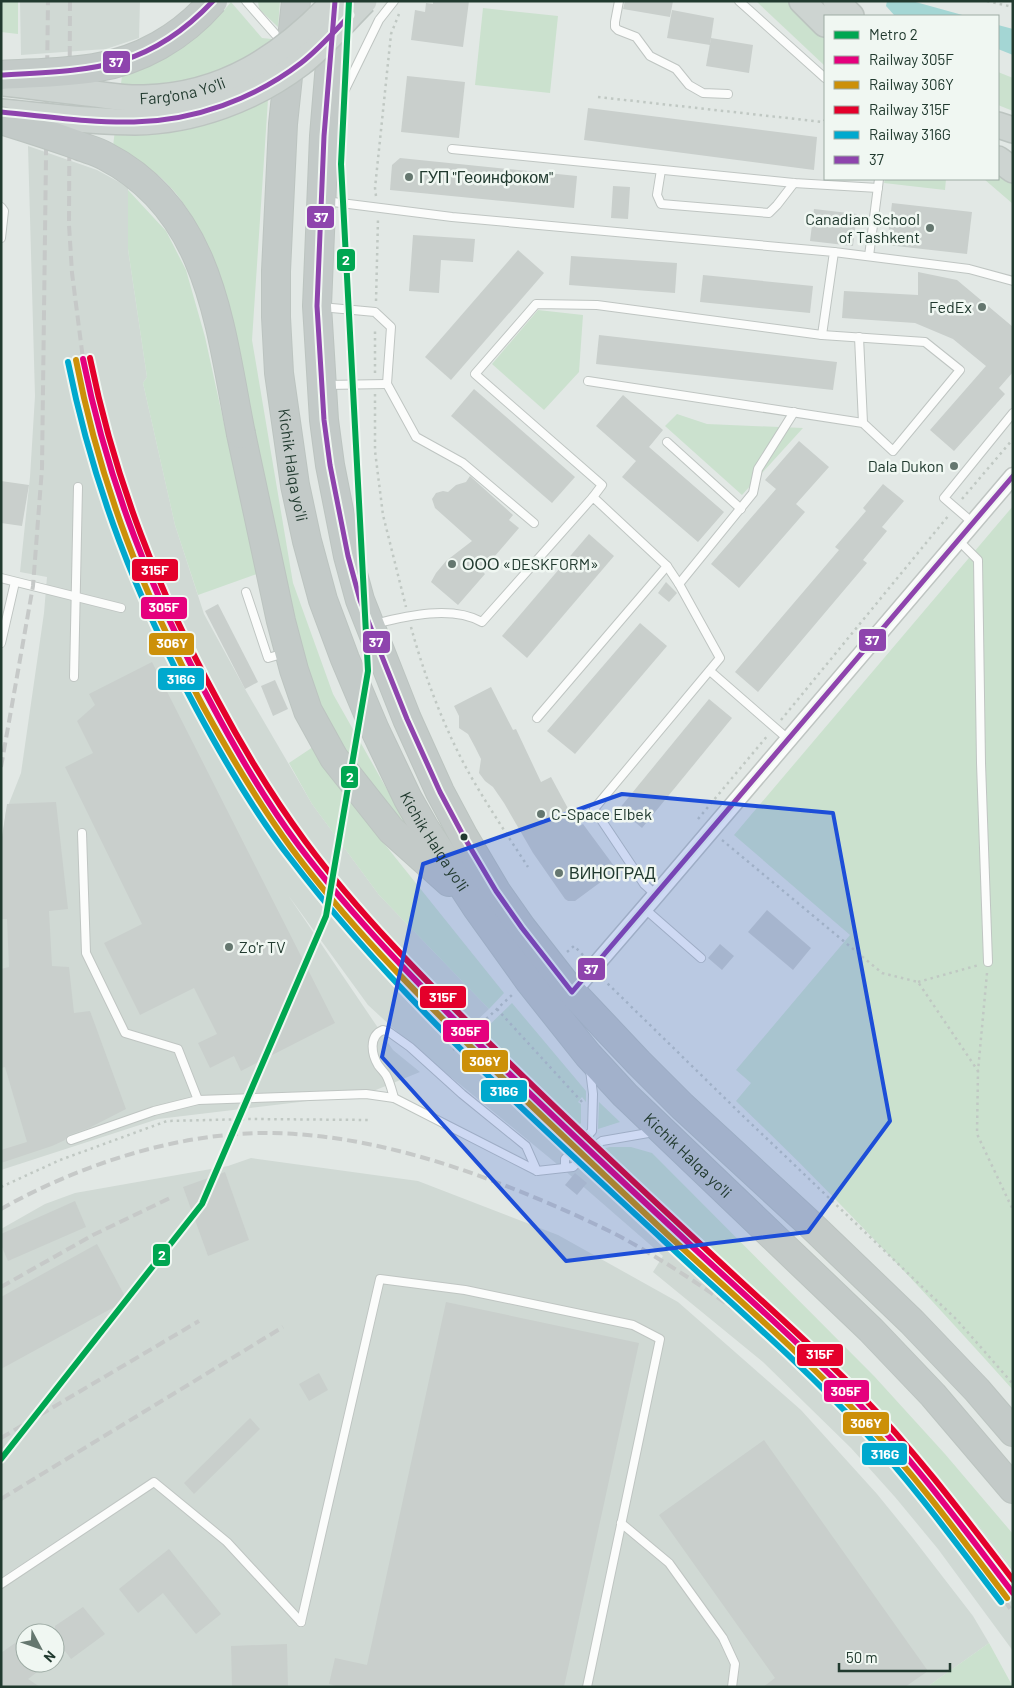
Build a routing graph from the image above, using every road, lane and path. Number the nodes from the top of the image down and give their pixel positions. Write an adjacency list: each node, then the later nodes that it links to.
1 (212, 1): 16 (highway, bridge)
2 (246, 1): 15 (lane)
3 (296, 1): 15 (highway, Kichik Halqa yo'li)
4 (335, 1): 18 (main road, Farg'ona Yo'li, bridge); 26 (highway, Kichik Halqa yo'li)
5 (364, 1): 21 (main road, Farg'ona Yo'li, bridge)
6 (394, 1): 26 (lane)
7 (618, 1): 19 (lane)
8 (740, 1): 17 (lane)
9 (802, 1): 14 (main road)
10 (836, 1): 13 (main road)
11 (986, 1): 12 (path)
12 (1013, 7)
13 (850, 15)
14 (824, 23)
15 (291, 53): 80 (highway, Kichik Halqa yo'li)
16 (1, 75)
17 (824, 77)
18 (1, 83)
19 (728, 94)
20 (598, 97): 23 (path)
21 (1, 112)
22 (1, 120): 70 (highway, bridge)
23 (824, 121)
24 (999, 125): 25 (main road)
25 (1013, 130)
26 (324, 136): 36 (highway, Kichik Halqa yo'li)
27 (452, 149): 31 (lane)
28 (999, 150): 29 (main road)
29 (1013, 156)
30 (999, 159): 32 (main road)
31 (661, 170): 34 (lane); 34 (lane)
32 (1013, 170)
33 (879, 180): 35 (lane)
34 (794, 183): 35 (lane)
35 (878, 188): 40 (lane)
36 (322, 200): 39 (lane); 42 (highway, Kichik Halqa yo'li)
37 (1, 207): 38 (lane)
38 (1, 238)
39 (834, 252): 40 (lane); 43 (lane)
40 (869, 256): 41 (lane)
41 (1013, 281)
42 (317, 306): 46 (lane); 47 (highway, Kichik Halqa yo'li)
43 (822, 335): 44 (lane); 55 (lane)
44 (860, 337): 50 (lane); 50 (lane)
45 (588, 381): 48 (lane)
46 (387, 384): 47 (lane); 58 (lane)
47 (321, 385): 68 (highway, Kichik Halqa yo'li)
48 (794, 412): 50 (lane); 57 (lane)
49 (1013, 413): 56 (lane)
50 (864, 422)
51 (1013, 439): 56 (path)
52 (667, 442): 57 (lane)
53 (1013, 476): 59 (street)
54 (78, 487): 66 (lane)
55 (593, 497): 61 (lane); 68 (lane)
56 (955, 507): 59 (lane); 74 (path)
57 (741, 509): 64 (lane)
58 (534, 522)
59 (973, 523): 60 (street)
60 (958, 540): 75 (street); 85 (lane)
61 (668, 566): 64 (lane); 73 (lane)
62 (1, 578): 63 (lane)
63 (15, 582): 66 (lane); 69 (lane)
64 (679, 584): 71 (lane)
65 (246, 592): 70 (lane)
66 (76, 597): 67 (lane); 72 (lane)
67 (122, 608)
68 (370, 626): 87 (highway, Kichik Halqa yo'li)
69 (1, 643)
70 (289, 652): 80 (highway)
71 (710, 671): 74 (lane); 79 (lane)
72 (74, 677)
73 (537, 718)
74 (774, 728): 75 (lane); 76 (path)
75 (788, 740): 77 (street)
76 (694, 824)
77 (711, 831): 79 (street); 86 (path)
78 (82, 833): 95 (lane)
79 (656, 896): 81 (street)
80 (477, 908): 90 (highway, Kichik Halqa yo'li)
81 (645, 909): 83 (lane); 84 (street)
82 (561, 956): 84 (path)
83 (701, 958)
84 (588, 960): 87 (street); 104 (path)
85 (988, 962): 86 (path); 93 (path)
86 (918, 982): 93 (path)
87 (572, 992): 90 (street); 96 (highway, Kichik Halqa yo'li)
88 (513, 994): 89 (path)
89 (497, 1009): 91 (path); 98 (path)
90 (553, 1012): 92 (highway, Kichik Halqa yo'li)
91 (453, 1050)
92 (588, 1054): 96 (highway, Kichik Halqa yo'li); 98 (lane)
93 (978, 1071): 103 (path)
94 (394, 1098): 95 (lane); 101 (lane); 101 (lane)
95 (198, 1100): 99 (lane)
96 (672, 1118): 100 (lane); 105 (highway, Kichik Halqa yo'li); 106 (highway, Kichik Halqa yo'li)
97 (370, 1120): 102 (path)
98 (592, 1131): 100 (lane)
99 (71, 1140)
100 (565, 1168): 101 (lane)
101 (537, 1171)
102 (1, 1187)
103 (1013, 1210)
104 (1013, 1384)
105 (1013, 1432)
106 (1013, 1489)
107 (621, 1523): 108 (lane); 109 (lane); 110 (lane)
108 (1, 1584)
109 (587, 1687)
110 (732, 1687)

